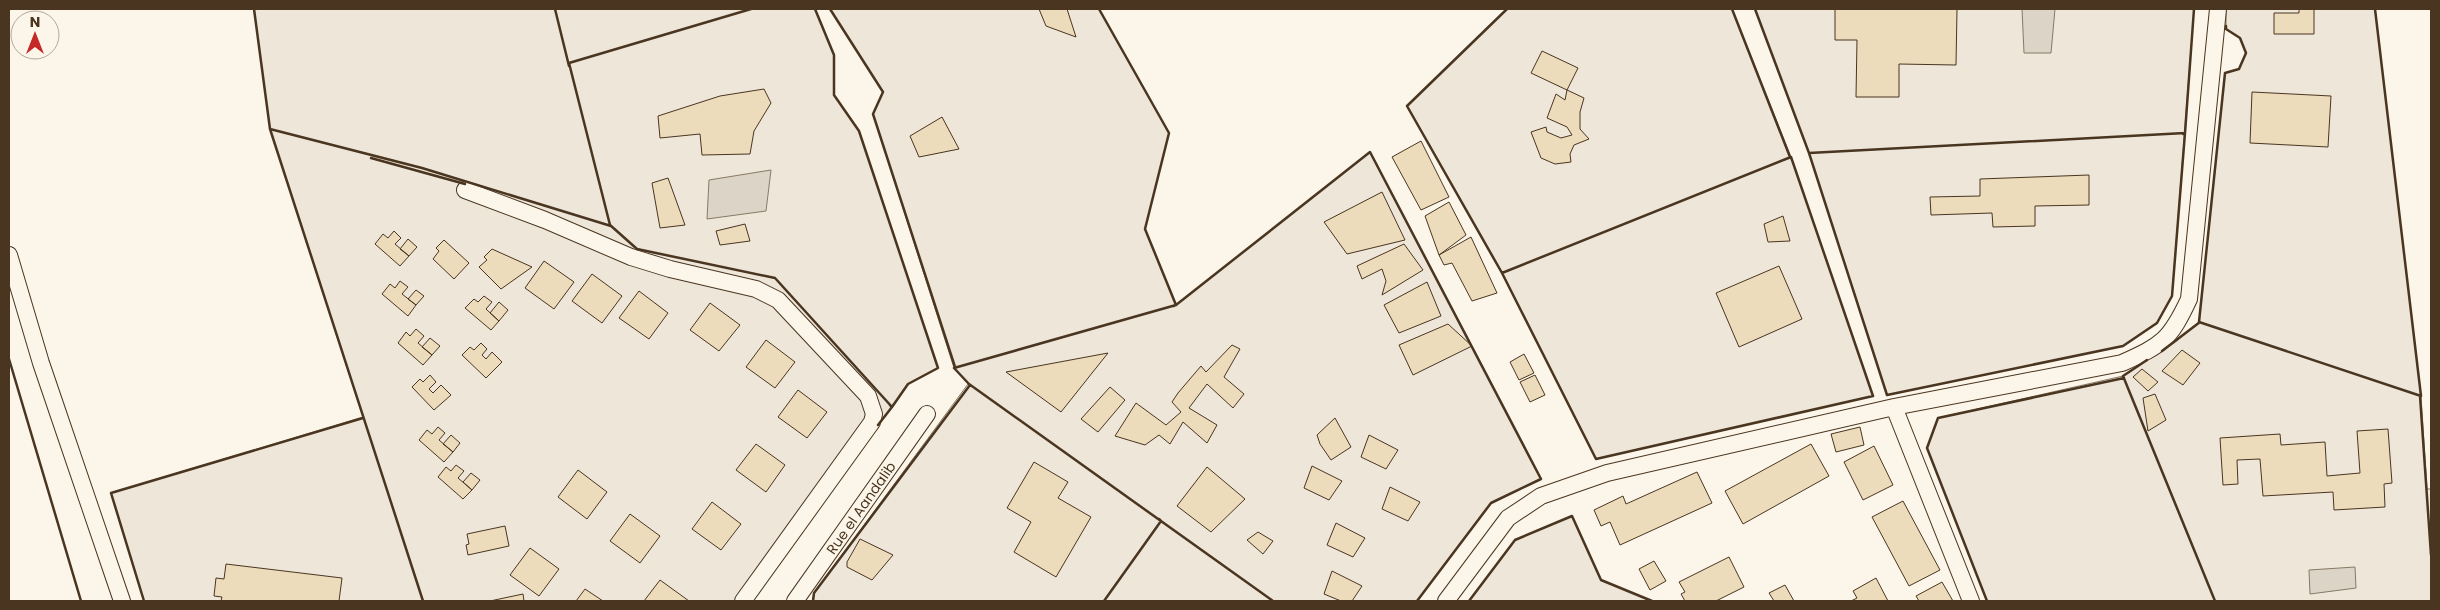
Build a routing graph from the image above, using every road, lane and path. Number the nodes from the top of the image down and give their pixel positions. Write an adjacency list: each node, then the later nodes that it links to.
1 (2218, 9): 4 (street)
2 (465, 190): 7 (street)
3 (9, 255): 6 (street)
4 (1894, 406): 9 (street); 10 (street)
5 (926, 414): 8 (street, Rue el Aandalib)
6 (122, 601)
7 (743, 601)
8 (795, 601)
9 (1446, 601)
10 (1971, 601)

